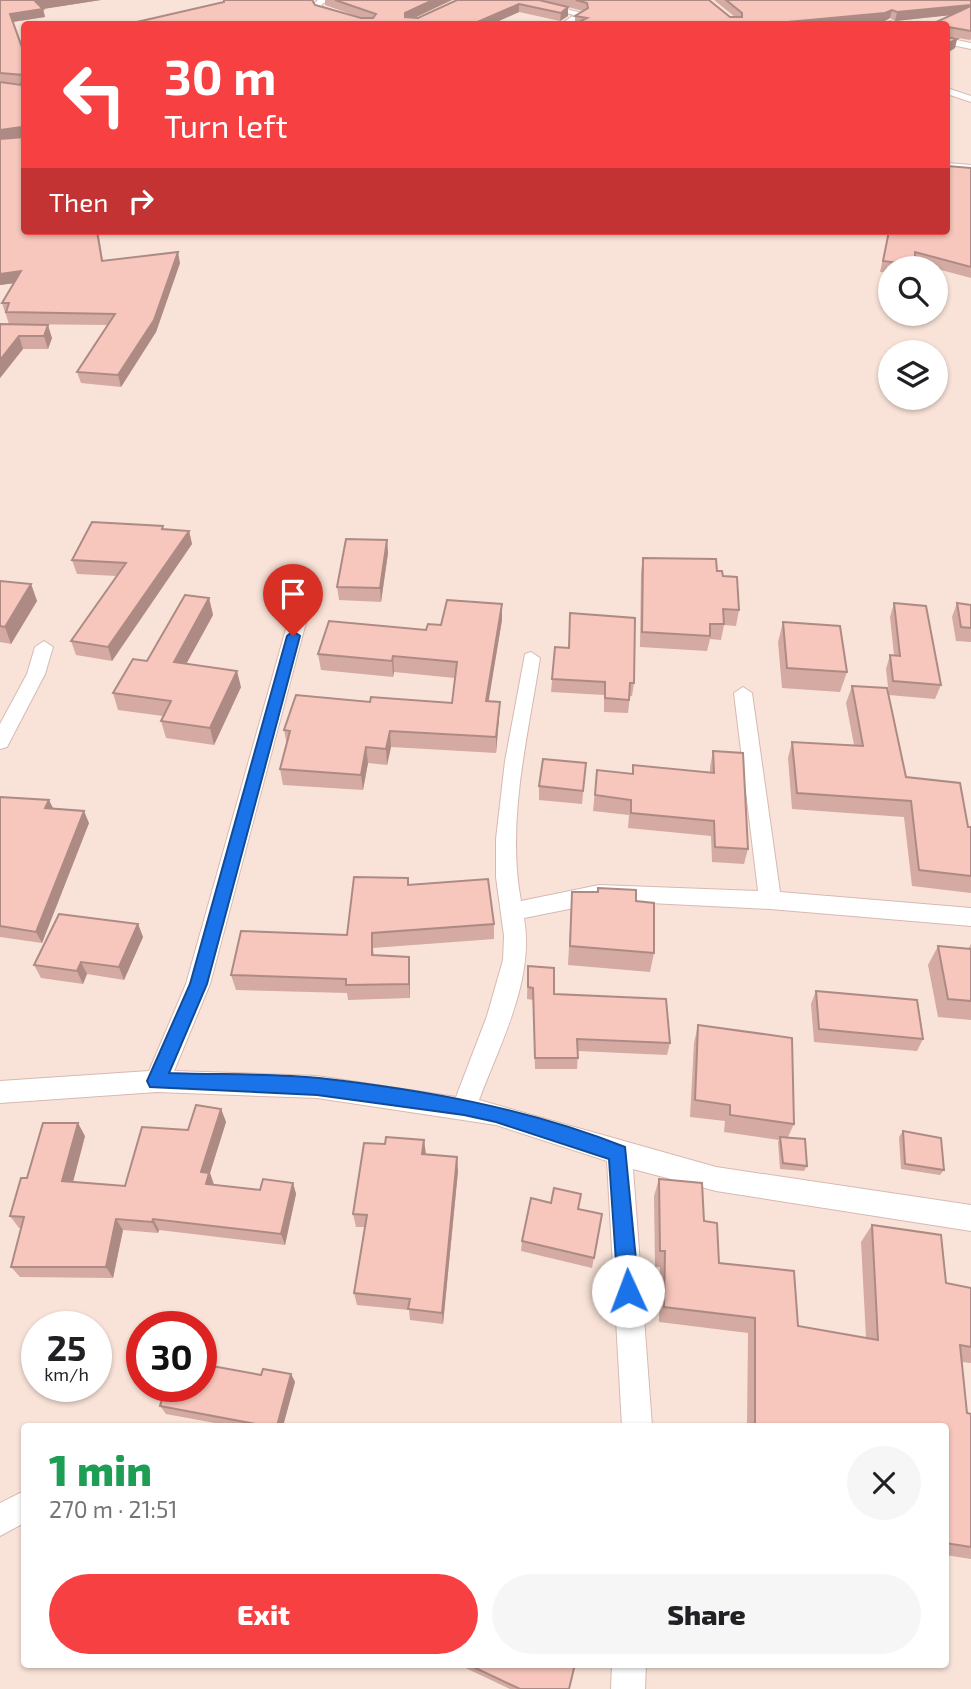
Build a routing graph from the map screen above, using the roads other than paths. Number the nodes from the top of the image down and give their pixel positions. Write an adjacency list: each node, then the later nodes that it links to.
1 (324, 0): 3 (street)
2 (520, 0): 4 (street)
3 (360, 21)
4 (570, 21)
5 (950, 42): 6 (street)
6 (971, 46)
7 (950, 92): 8 (street)
8 (971, 99)
9 (950, 166): 10 (street)
10 (971, 168)
11 (300, 611): 19 (street)
12 (44, 647): 15 (street)
13 (531, 658): 17 (street)
14 (743, 693): 16 (street)
15 (0, 742)
16 (770, 900): 17 (street); 18 (street)
17 (513, 911): 21 (street)
18 (971, 917)
19 (157, 1081): 20 (street); 21 (street)
20 (0, 1092)
21 (464, 1107): 22 (street)
22 (619, 1153): 23 (street); 24 (street)
23 (971, 1217)
24 (637, 1423)
25 (21, 1508): 26 (street)
26 (0, 1520)
27 (629, 1668): 28 (street)
28 (628, 1689)

